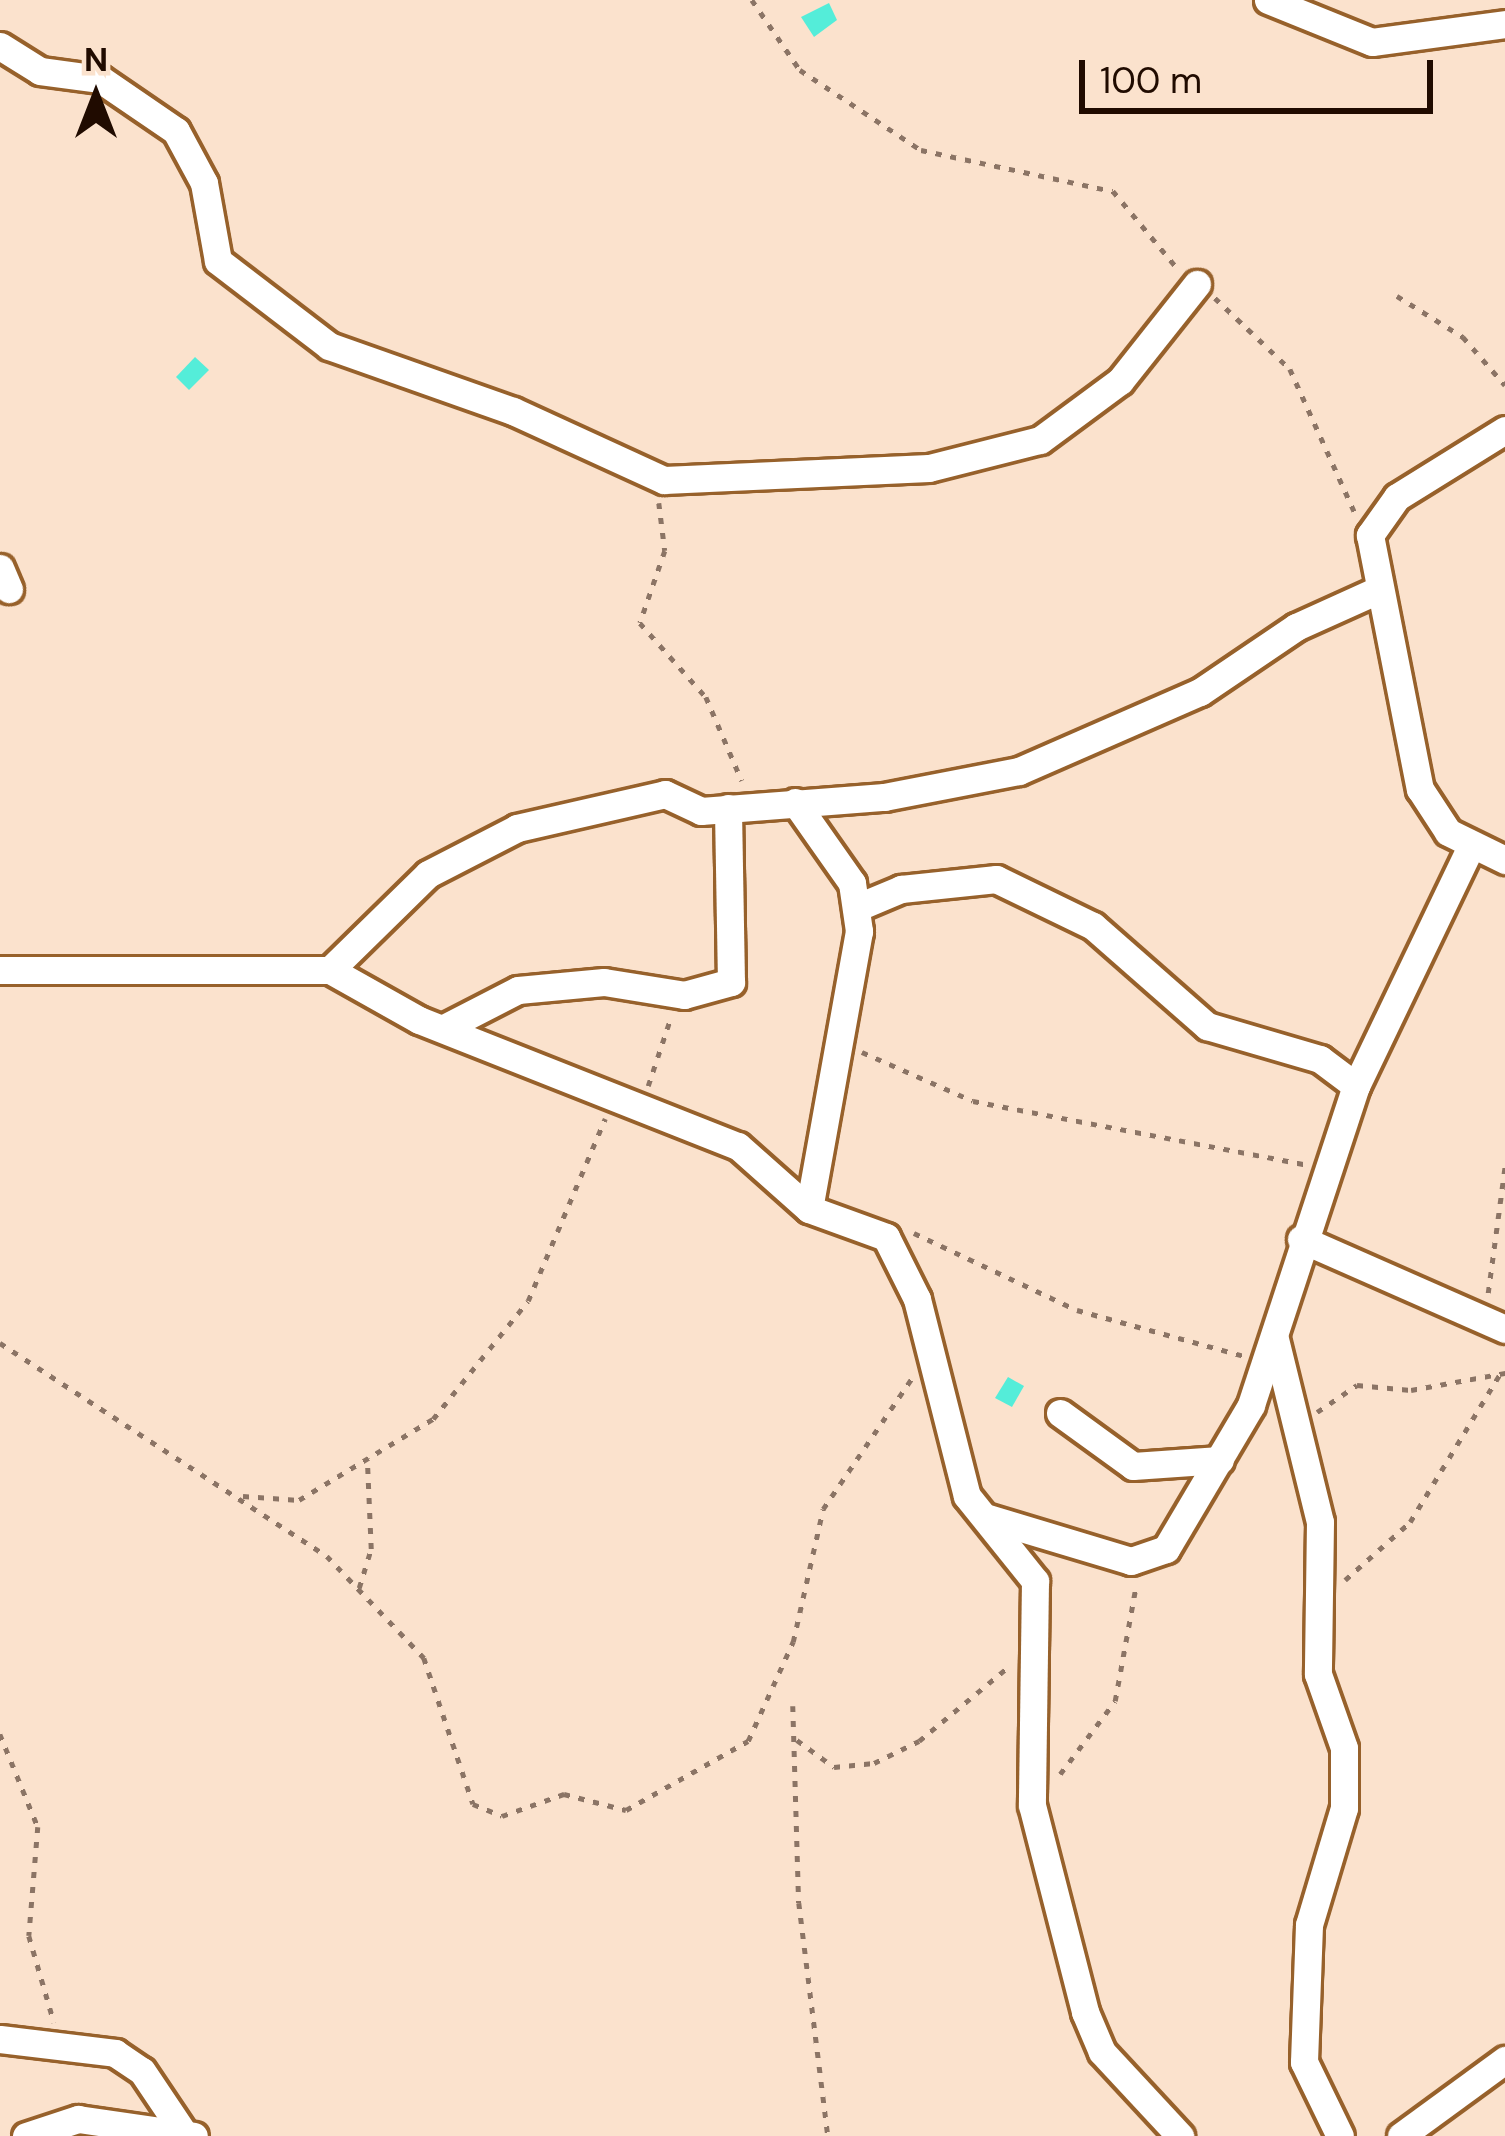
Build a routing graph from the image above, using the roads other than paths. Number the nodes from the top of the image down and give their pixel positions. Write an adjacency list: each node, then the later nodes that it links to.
1 (1268, 0): 3 (street)
2 (1505, 2): 3 (street)
3 (1493, 26)
4 (5, 57): 5 (street)
5 (1197, 284)
6 (1505, 430): 7 (street)
7 (1379, 590): 8 (street); 10 (street)
8 (794, 802): 9 (street); 12 (street)
9 (728, 808): 14 (street); 15 (street)
10 (1469, 848): 11 (street); 16 (street)
11 (1505, 860)
12 (858, 907): 16 (street); 17 (street)
13 (0, 970): 14 (street)
14 (330, 970): 15 (street)
15 (444, 1028): 17 (street)
16 (1356, 1086): 18 (street)
17 (809, 1209): 23 (street)
18 (1301, 1239): 19 (street); 20 (street)
19 (1494, 1323)
20 (1271, 1348): 22 (street); 30 (street)
21 (1060, 1413): 22 (street)
22 (1220, 1460): 23 (street)
23 (983, 1516): 29 (street)
24 (0, 2039): 26 (street)
25 (1505, 2060): 31 (street)
26 (185, 2135): 27 (street); 28 (street)
27 (26, 2136)
28 (194, 2136)
29 (1180, 2136)
30 (1340, 2136)
31 (1401, 2136)

